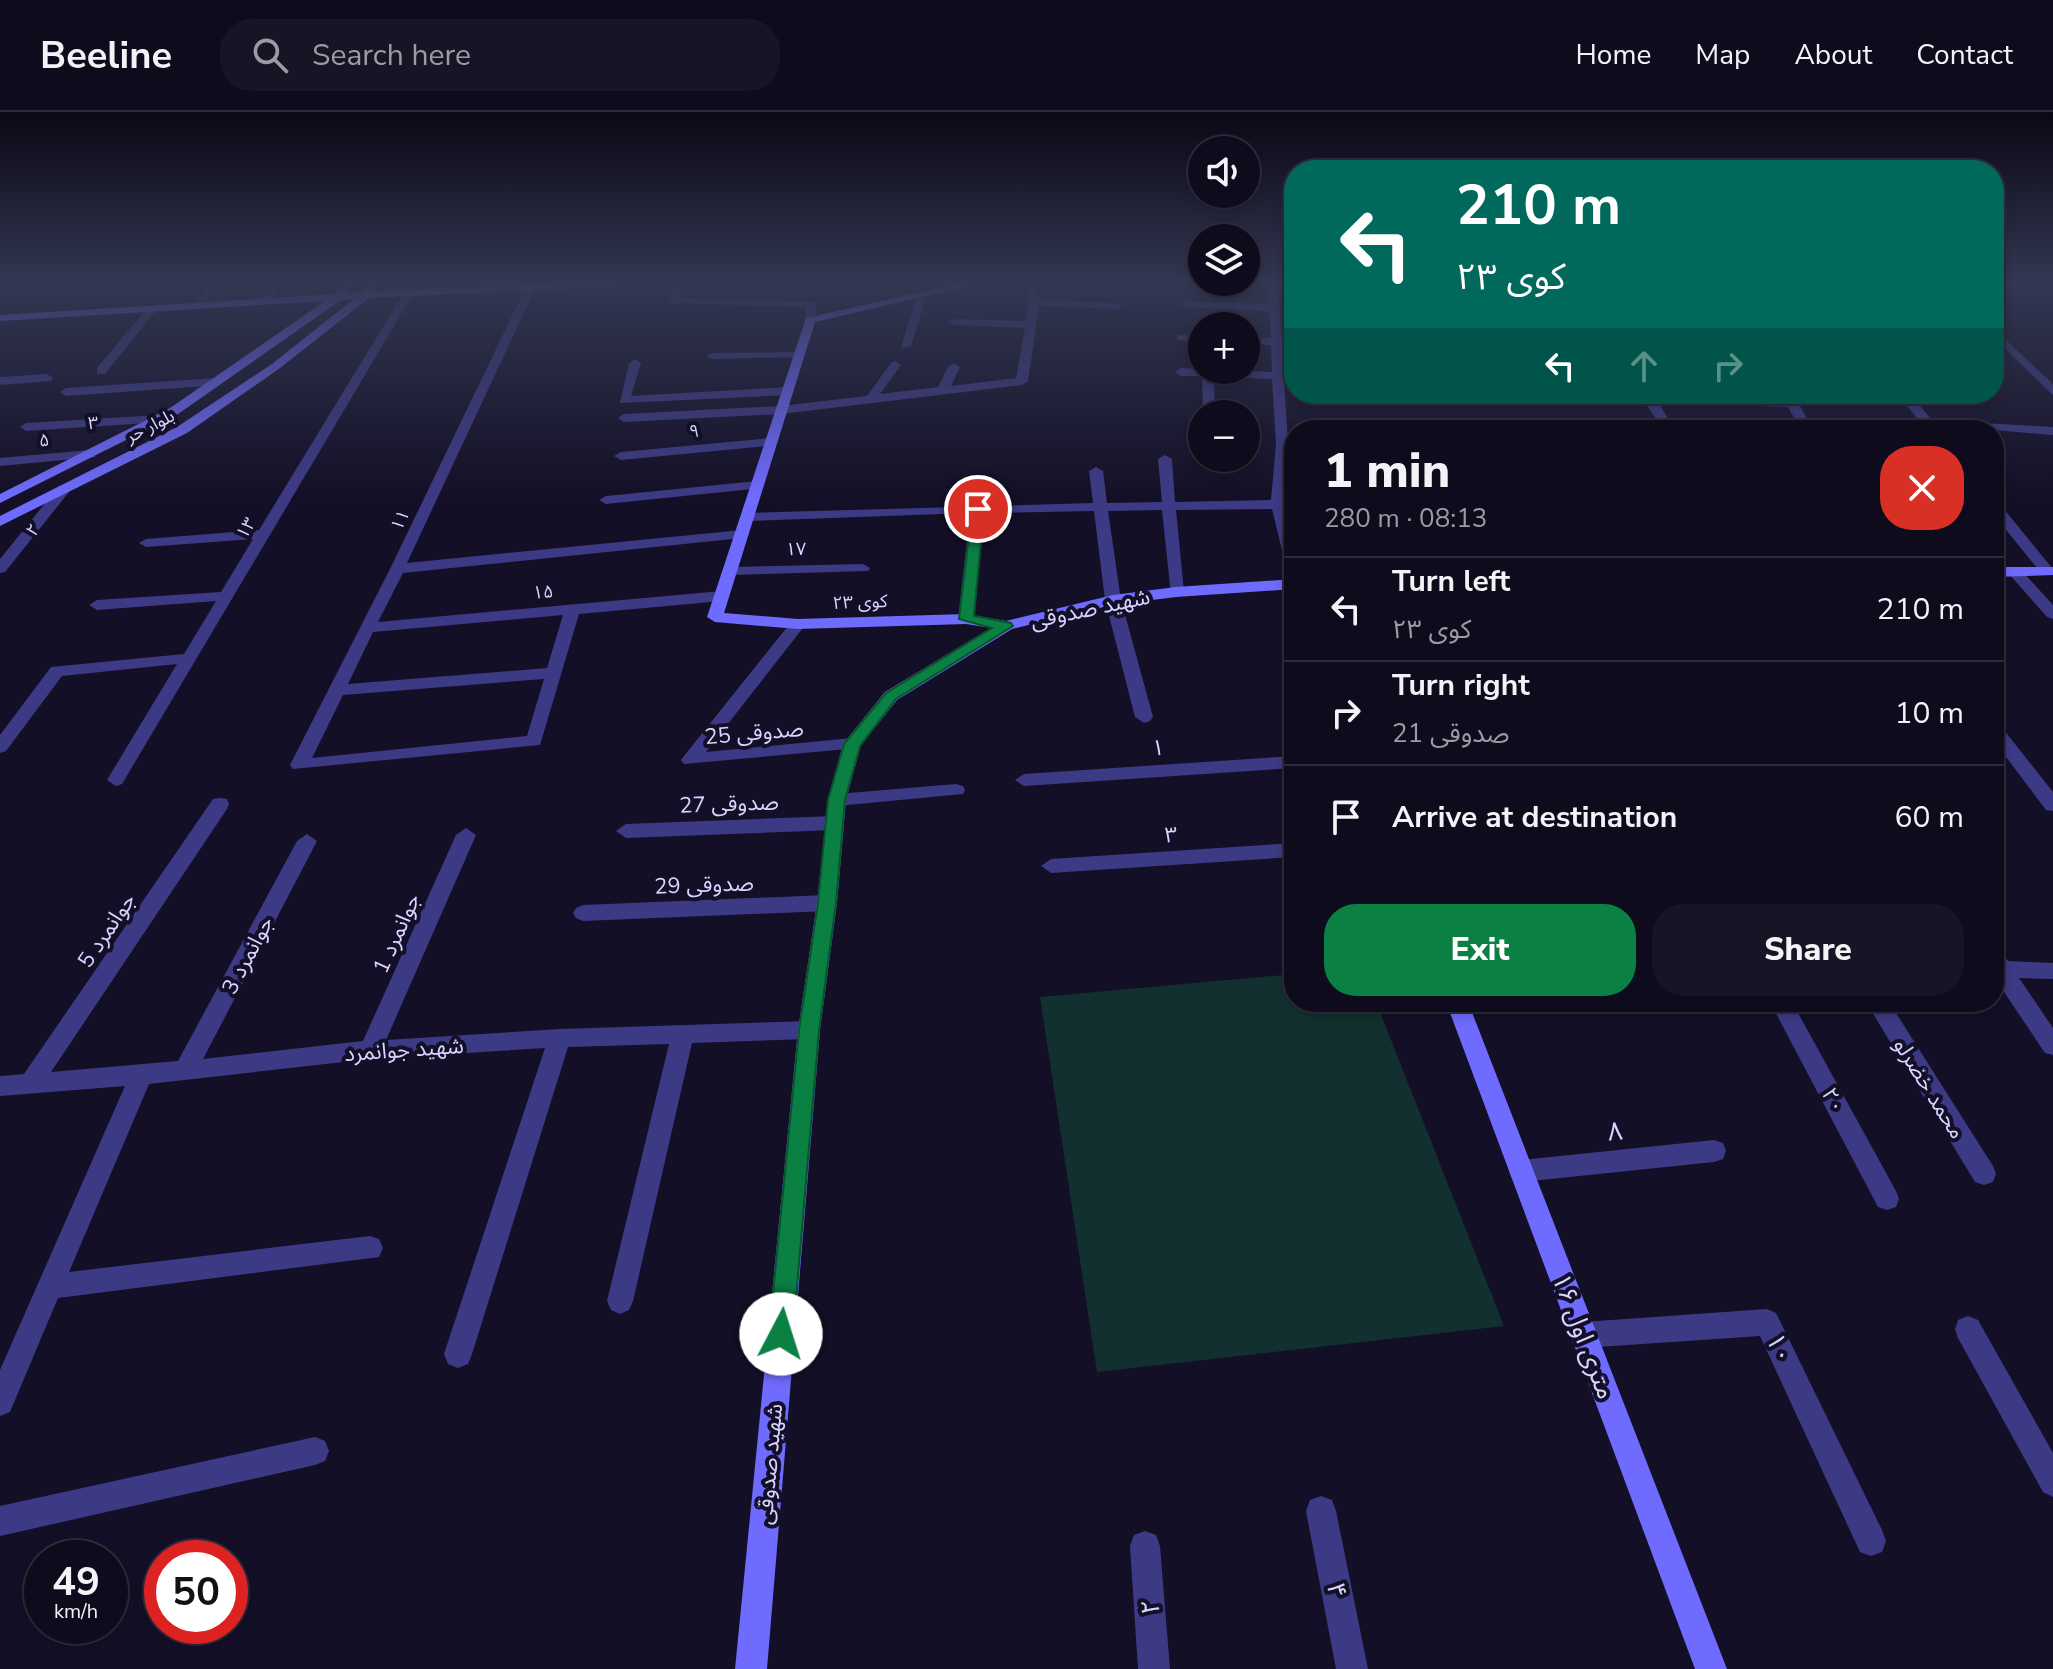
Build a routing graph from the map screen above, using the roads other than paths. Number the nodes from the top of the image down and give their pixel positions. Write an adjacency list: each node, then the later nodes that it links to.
1 (116, 353): 14 (street)
2 (258, 353): 22 (street, بلوار حر)
3 (293, 353): 44 (street, بلوار حر)
4 (373, 353): 54 (street, ۱۳)
5 (500, 353): 59 (street, ۱۱)
6 (1027, 353): 24 (street)
7 (1277, 353): 18 (street)
8 (2015, 353): 25 (street)
9 (799, 355): 10 (street); 23 (street)
10 (712, 356)
11 (635, 363): 23 (street)
12 (895, 365): 27 (street)
13 (954, 367): 24 (street)
14 (101, 371)
15 (1181, 372): 16 (street)
16 (1188, 372)
17 (1260, 374): 18 (street)
18 (1278, 375): 19 (street); 42 (street)
19 (1284, 375)
20 (47, 378): 21 (street)
21 (0, 381)
22 (216, 382): 26 (street); 31 (street, بلوار حر)
23 (788, 391): 29 (street)
24 (942, 391): 27 (street)
25 (2053, 391)
26 (66, 392)
27 (871, 399): 29 (street)
28 (1912, 404): 32 (street)
29 (781, 410): 30 (street); 36 (street)
30 (624, 418)
31 (160, 419): 33 (street, ۳); 37 (street, بلوار حر)
32 (1925, 420)
33 (26, 427)
34 (2004, 429): 35 (street)
35 (2053, 431)
36 (771, 442): 38 (street, ۹); 43 (street)
37 (90, 454): 40 (street, ۵); 45 (street, بلوار حر)
38 (621, 456)
39 (1165, 459): 48 (street)
40 (0, 462)
41 (1096, 471): 49 (street)
42 (1284, 474)
43 (757, 485): 46 (street); 51 (street)
44 (64, 489): 53 (street, بلوار حر); 58 (street, ۲)
45 (0, 499)
46 (606, 500)
47 (1284, 504): 48 (street)
48 (1170, 505): 49 (street); 65 (street)
49 (1100, 507): 50 (street); 68 (street)
50 (978, 509): 51 (street); 72 (street)
51 (747, 517): 55 (street)
52 (2004, 518): 61 (street)
53 (0, 522)
54 (266, 534): 56 (street); 66 (street, ۱۳)
55 (742, 534): 59 (street); 60 (street)
56 (146, 543)
57 (863, 568): 60 (street, ۱۷)
58 (0, 569)
59 (397, 569): 75 (street, ۱۱)
60 (730, 571): 67 (street)
61 (2050, 571): 63 (street)
62 (2004, 572): 63 (street)
63 (2015, 572): 71 (street)
64 (1284, 585): 65 (street, شهید صدوقی)
65 (1176, 592): 68 (street, شهید صدوقی)
66 (228, 596): 69 (street); 76 (street, ۱۳)
67 (722, 596): 70 (street, ۱۵); 73 (street, کوی ۲۳)
68 (1113, 600): 74 (street, شهید صدوقی); 79 (street)
69 (97, 605)
70 (572, 610): 75 (street, ۱۵); 77 (street)
71 (2053, 614)
72 (966, 619): 73 (street, کوی ۲۳); 74 (street, کوی ۲۳)
73 (798, 624): 81 (street, صدوقی 25)
74 (1006, 626): 81 (street, شهید صدوقی)
75 (367, 628): 78 (street, ۱۱)
76 (190, 658): 82 (street); 84 (street, ۱۳)
77 (554, 673): 78 (street); 78 (street, ۱۱)
78 (338, 690)
79 (1144, 717)
80 (2004, 742): 89 (street)
81 (852, 744): 87 (street, شهید صدوقی)
82 (0, 747)
83 (1284, 763): 85 (street, ۱)
84 (116, 780)
85 (1024, 780)
86 (956, 790): 87 (street)
87 (837, 800): 90 (street, شهید صدوقی)
88 (220, 804): 111 (street, جوانمرد 5)
89 (2053, 805)
90 (835, 823): 91 (street, صدوقی 27); 96 (street, شهید صدوقی)
91 (626, 831)
92 (466, 835): 108 (street, جوانمرد 1)
93 (307, 841): 109 (street, جوانمرد 3)
94 (1284, 851): 95 (street, ۳)
95 (1051, 866)
96 (827, 903): 97 (street, صدوقی 29); 104 (street, شهید صدوقی)
97 (583, 913)
98 (2004, 967): 99 (street)
99 (2053, 971)
100 (2004, 976): 107 (street)
101 (1461, 1012): 114 (street, ۱۶ متری اول)
102 (1786, 1012): 116 (street, ۲۰)
103 (1883, 1012): 115 (street, محمد خضرلو)
104 (809, 1030): 105 (street, شهید جوانمرد); 130 (street, شهید صدوقی)
105 (683, 1033): 106 (street, شهید جوانمرد); 119 (street)
106 (560, 1038): 108 (street, شهید جوانمرد); 122 (street)
107 (2053, 1046)
108 (370, 1050): 109 (street, شهید جوانمرد)
109 (186, 1068): 110 (street, شهید جوانمرد)
110 (141, 1075): 111 (street, شهید جوانمرد); 118 (street)
111 (31, 1083): 112 (street, شهید جوانمرد)
112 (0, 1086)
113 (1714, 1151): 114 (street, ۸)
114 (1521, 1171): 121 (street, ۱۶ متری اول)
115 (1984, 1174)
116 (1887, 1199)
117 (370, 1248): 118 (street)
118 (47, 1287): 123 (street)
119 (620, 1301)
120 (1968, 1329): 125 (street)
121 (1583, 1335): 128 (street, ۱۰); 133 (street, ۱۶ متری اول)
122 (458, 1354)
123 (0, 1402)
124 (315, 1451): 127 (street)
125 (2053, 1482)
126 (1321, 1511): 132 (street, ۴)
127 (0, 1521)
128 (1871, 1541)
129 (1145, 1546): 131 (street, ۲)
130 (751, 1669)
131 (1154, 1669)
132 (1352, 1669)
133 (1711, 1669)

